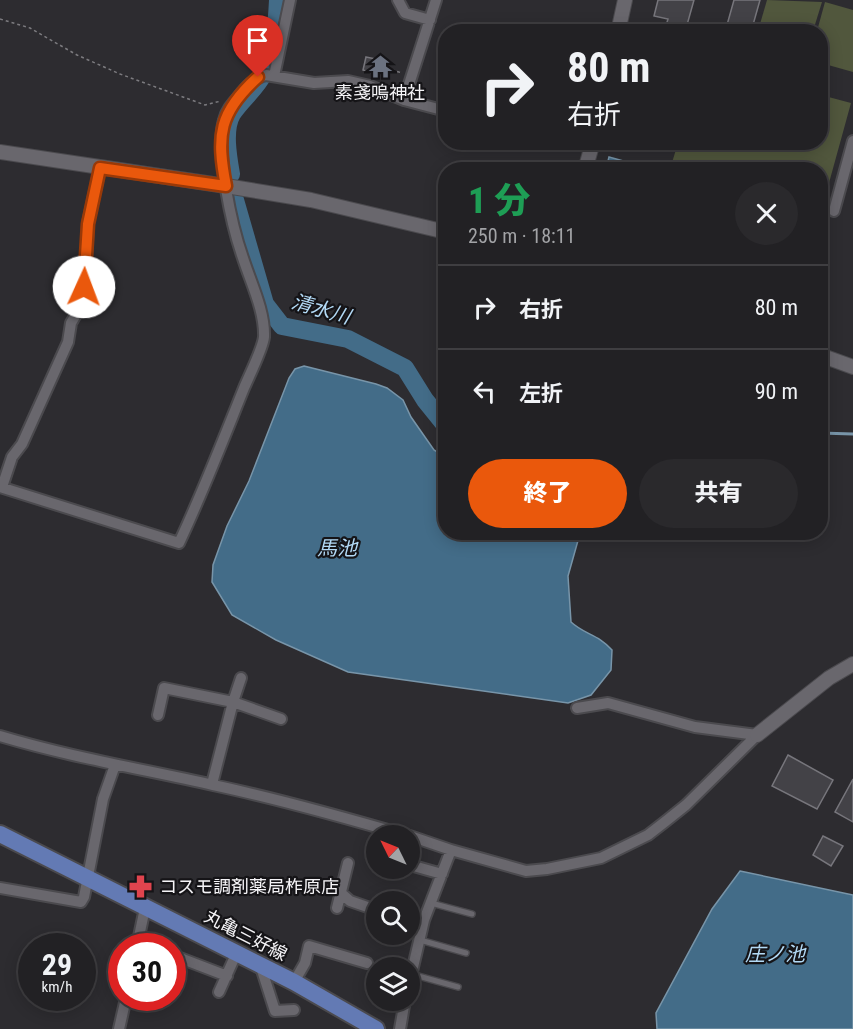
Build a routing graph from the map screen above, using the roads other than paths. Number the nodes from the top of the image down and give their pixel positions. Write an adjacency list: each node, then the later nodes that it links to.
1 (291, 0): 7 (street)
2 (398, 0): 5 (street)
3 (436, 0): 5 (street)
4 (625, 0): 6 (street)
5 (430, 20): 8 (street)
6 (620, 24)
7 (266, 76): 8 (street); 14 (street)
8 (404, 100): 9 (street)
9 (438, 109)
10 (853, 141): 12 (street)
11 (0, 152): 13 (street)
12 (850, 165): 15 (street)
13 (100, 168): 14 (street); 19 (street)
14 (226, 186): 16 (street); 19 (street)
15 (834, 211)
16 (438, 230)
17 (828, 358): 18 (street)
18 (853, 367)
19 (1, 487)
20 (853, 664): 26 (street)
21 (241, 678): 22 (street)
22 (233, 702): 24 (street); 25 (street); 29 (street)
23 (577, 708): 26 (street)
24 (158, 715)
25 (281, 719)
26 (758, 735): 33 (street)
27 (0, 736): 28 (street)
28 (115, 765): 29 (street); 37 (street)
29 (212, 784): 30 (street)
30 (370, 825)
31 (0, 834): 37 (main road, 丸亀三好線)
32 (420, 840): 33 (street)
33 (451, 850): 36 (street)
34 (348, 863): 39 (street)
35 (420, 867): 36 (street)
36 (442, 874): 40 (street)
37 (88, 879): 38 (street); 42 (main road, 丸亀三好線)
38 (0, 888)
39 (340, 893): 41 (street); 43 (street)
40 (430, 903): 44 (lane); 46 (street)
41 (366, 907)
42 (145, 908): 47 (street); 50 (main road, 丸亀三好線)
43 (337, 908)
44 (472, 914)
45 (420, 922): 46 (street)
46 (423, 923): 48 (street)
47 (140, 933)
48 (420, 933)
49 (420, 940): 51 (lane)
50 (237, 952): 54 (main road, 丸亀三好線); 55 (street)
51 (466, 952)
52 (186, 960): 55 (street)
53 (366, 963): 57 (street)
54 (260, 964): 57 (main road, 丸亀三好線); 60 (street)
55 (227, 976): 59 (street)
56 (420, 979): 58 (lane)
57 (294, 982): 64 (main road, 丸亀三好線)
58 (458, 987)
59 (219, 993)
60 (294, 1010)
61 (123, 1011): 63 (street)
62 (403, 1011): 65 (street)
63 (119, 1029)
64 (376, 1029)
65 (400, 1029)

